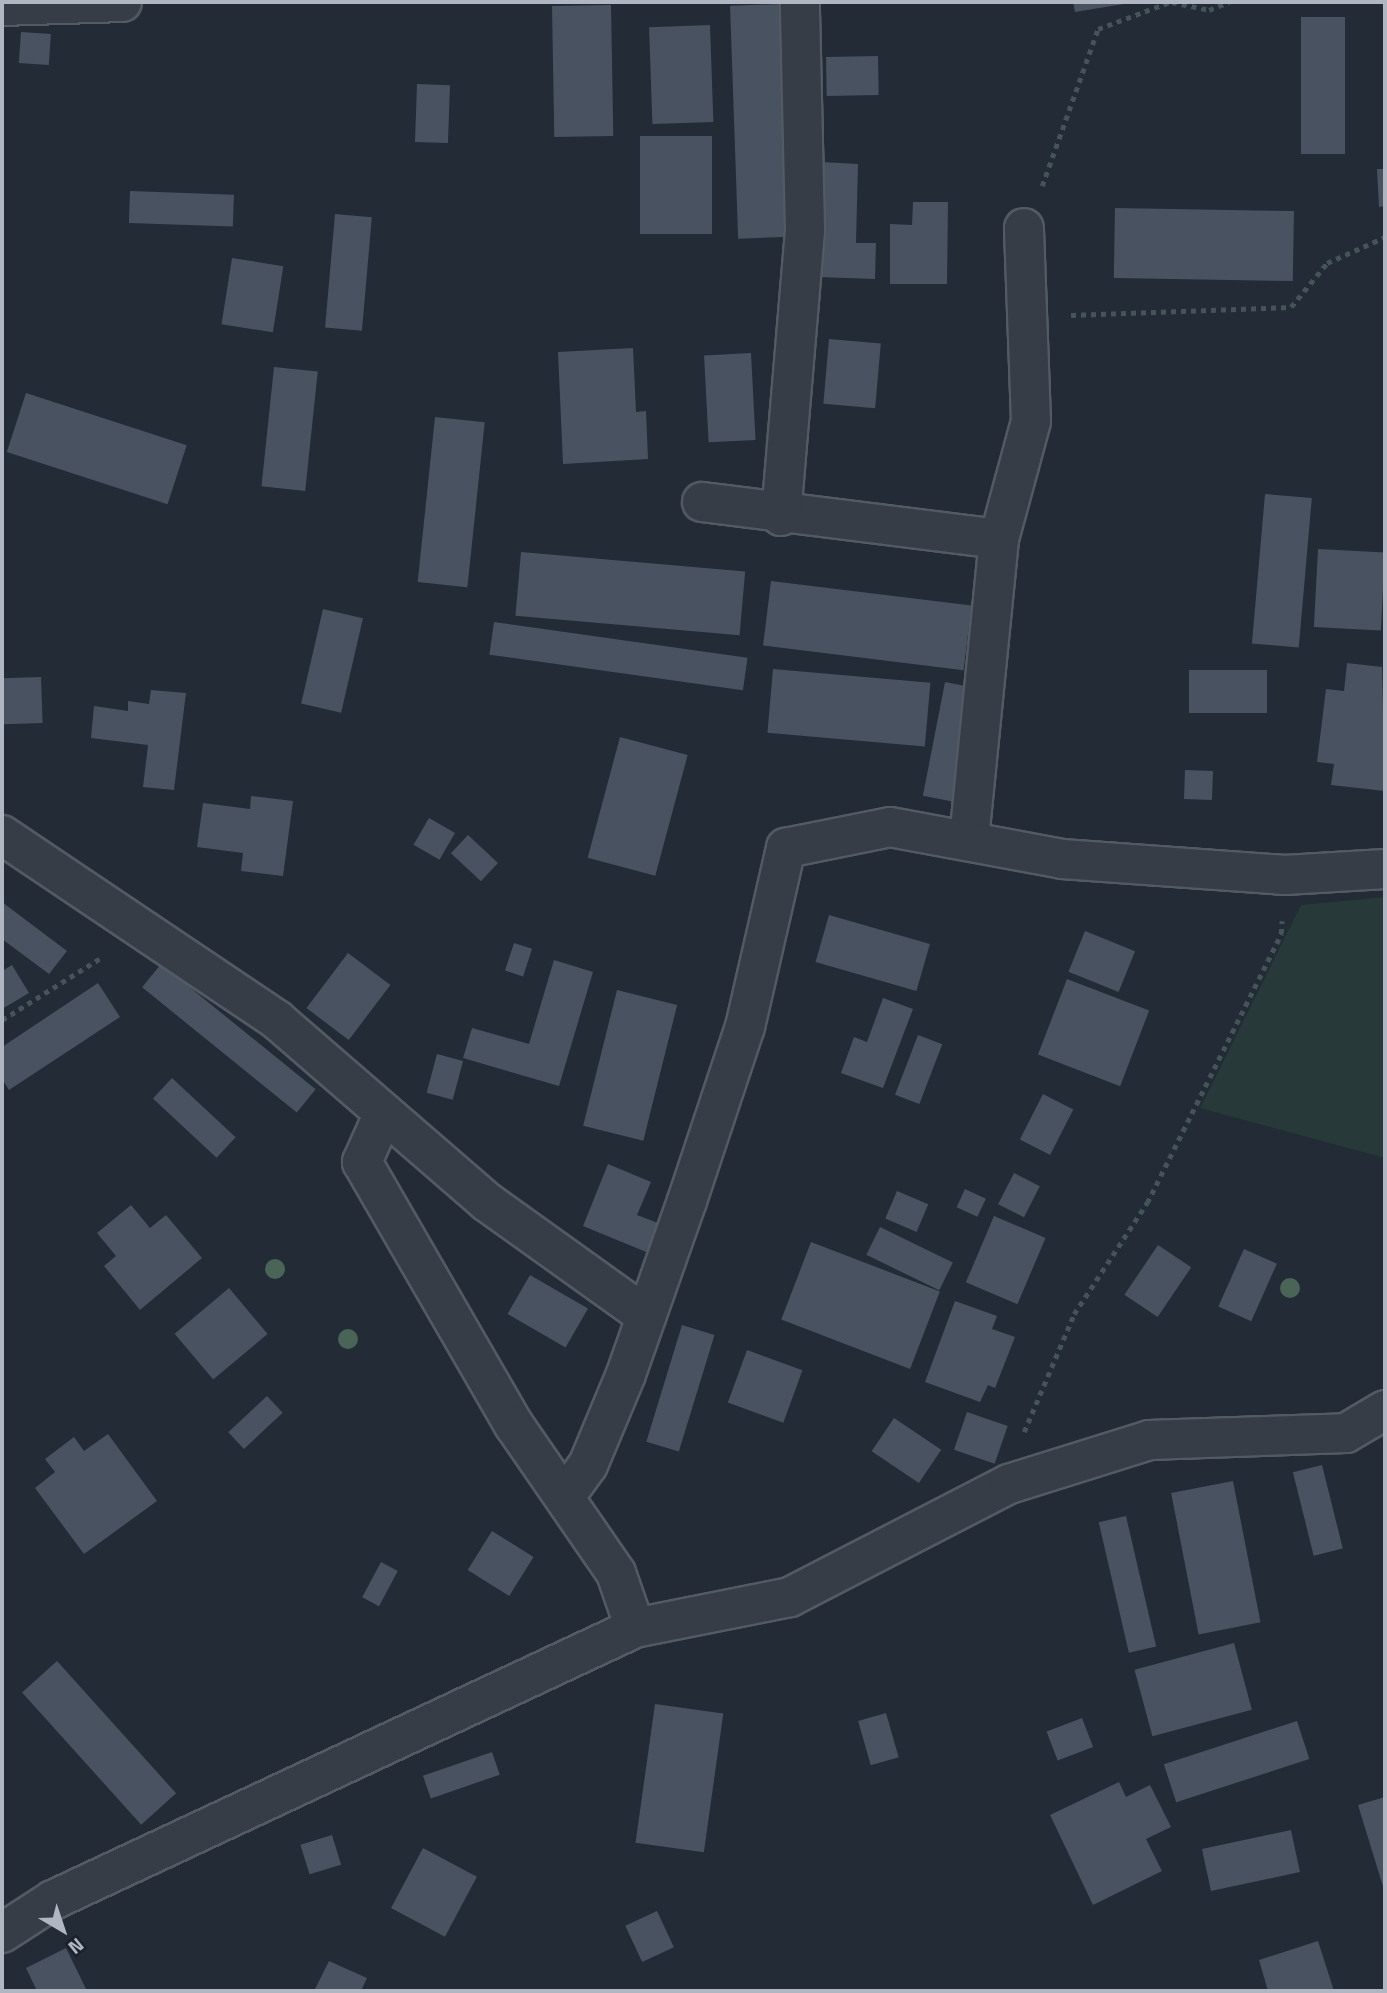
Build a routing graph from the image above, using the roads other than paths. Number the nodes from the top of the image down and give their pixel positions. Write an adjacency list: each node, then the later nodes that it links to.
1 (122, 2): 3 (street)
2 (800, 2): 6 (street)
3 (2, 6)
4 (1024, 228): 7 (street)
5 (702, 502): 6 (street)
6 (781, 516): 7 (street)
7 (999, 539): 9 (street)
8 (2, 835): 11 (street)
9 (970, 841): 10 (street); 12 (street)
10 (1385, 869)
11 (384, 1113): 12 (street); 14 (street)
12 (646, 1316): 14 (street)
13 (1385, 1410): 15 (street)
14 (566, 1495): 15 (street)
15 (635, 1628): 16 (street)
16 (2, 1933)

